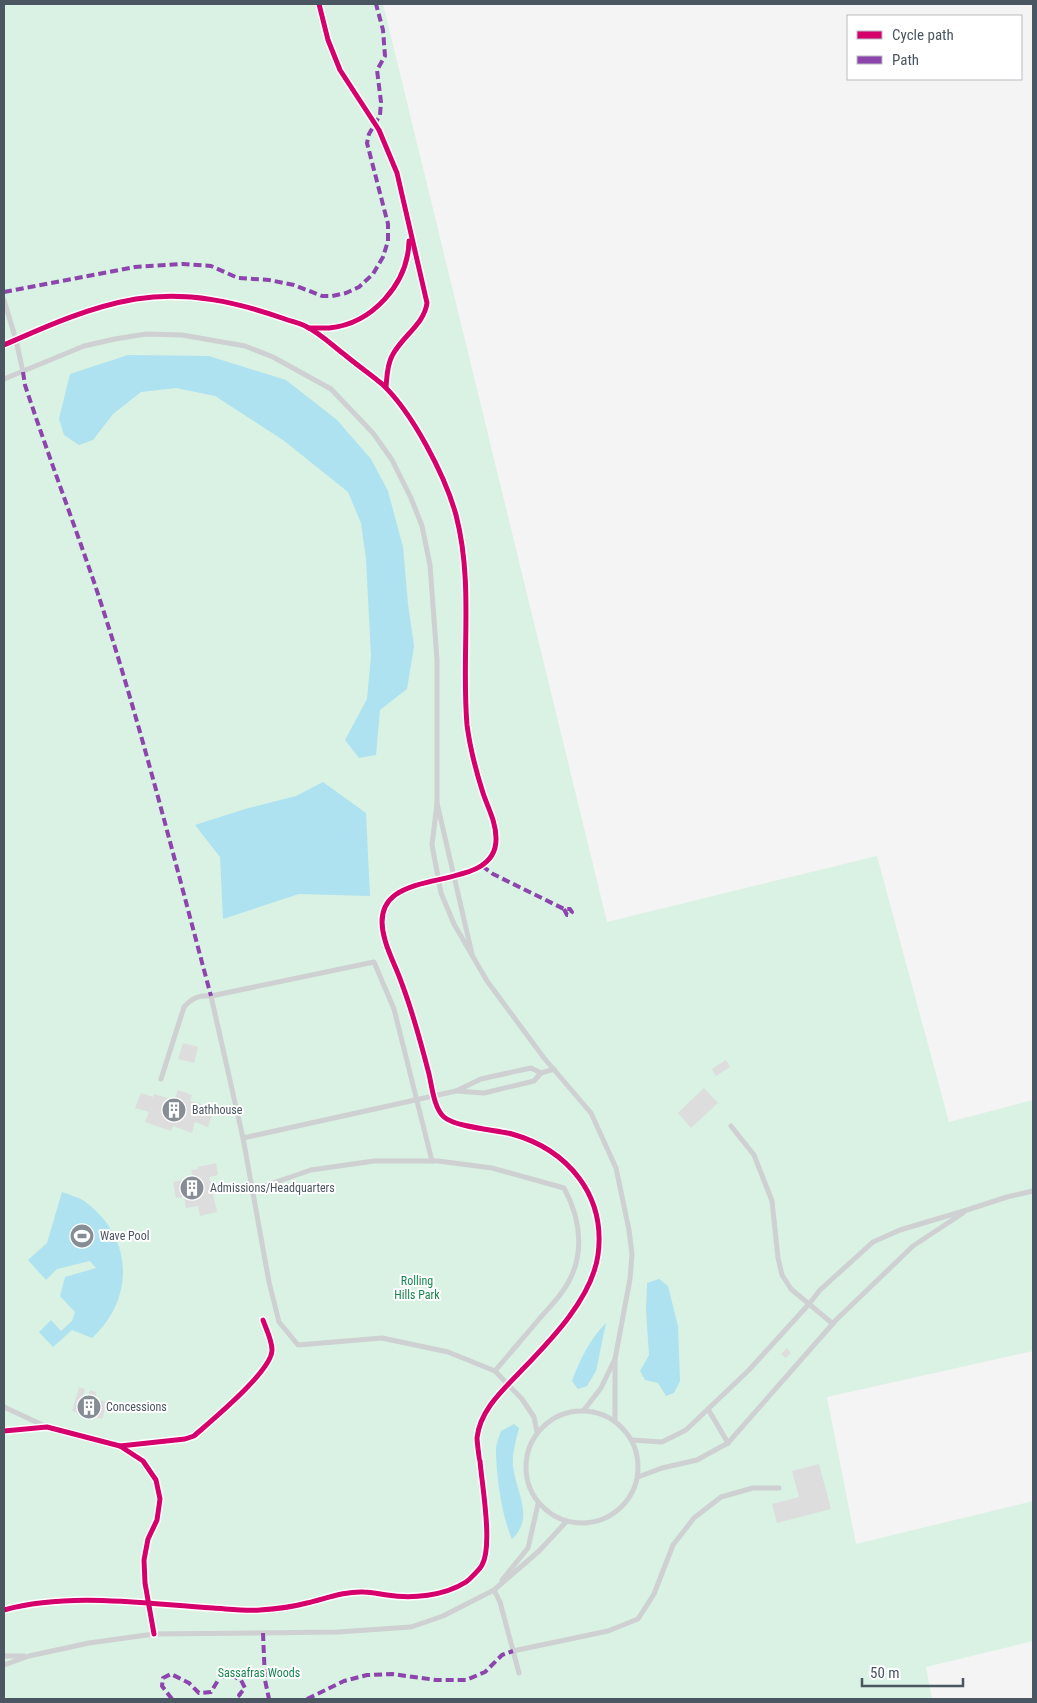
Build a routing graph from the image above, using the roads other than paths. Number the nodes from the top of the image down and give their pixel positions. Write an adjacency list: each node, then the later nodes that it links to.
1 (4, 300): 2 (lane)
2 (23, 372): 3 (lane); 4 (lane)
3 (4, 379)
4 (438, 803): 5 (lane); 5 (lane)
5 (472, 954): 7 (lane)
6 (212, 996): 9 (lane); 11 (lane); 13 (lane)
7 (554, 1069): 8 (lane); 20 (lane)
8 (541, 1072): 10 (lane); 10 (lane)
9 (161, 1079)
10 (456, 1091): 11 (lane)
11 (417, 1100): 13 (lane); 14 (lane)
12 (731, 1126): 18 (lane)
13 (243, 1138): 15 (lane)
14 (432, 1161): 15 (lane); 21 (lane)
15 (253, 1190): 21 (lane)
16 (1033, 1190): 17 (lane)
17 (967, 1210): 18 (lane); 19 (lane)
18 (809, 1304): 19 (lane); 23 (lane)
19 (833, 1324): 29 (lane)
20 (615, 1359): 24 (lane); 25 (lane)
21 (495, 1370): 27 (lane)
22 (4, 1407): 26 (lane)
23 (708, 1409): 28 (lane); 29 (lane)
24 (584, 1410): 25 (lane); 27 (lane)
25 (615, 1421): 28 (lane)
26 (47, 1427)
27 (537, 1432): 32 (lane)
28 (632, 1440): 30 (lane)
29 (728, 1444): 30 (lane)
30 (638, 1477): 33 (lane)
31 (779, 1488): 35 (lane)
32 (538, 1504): 33 (lane); 34 (lane)
33 (566, 1522): 34 (lane)
34 (494, 1590): 35 (lane); 37 (lane)
35 (513, 1651): 39 (lane)
36 (4, 1656): 37 (lane)
37 (29, 1656): 38 (lane)
38 (4, 1665)
39 (518, 1673)

